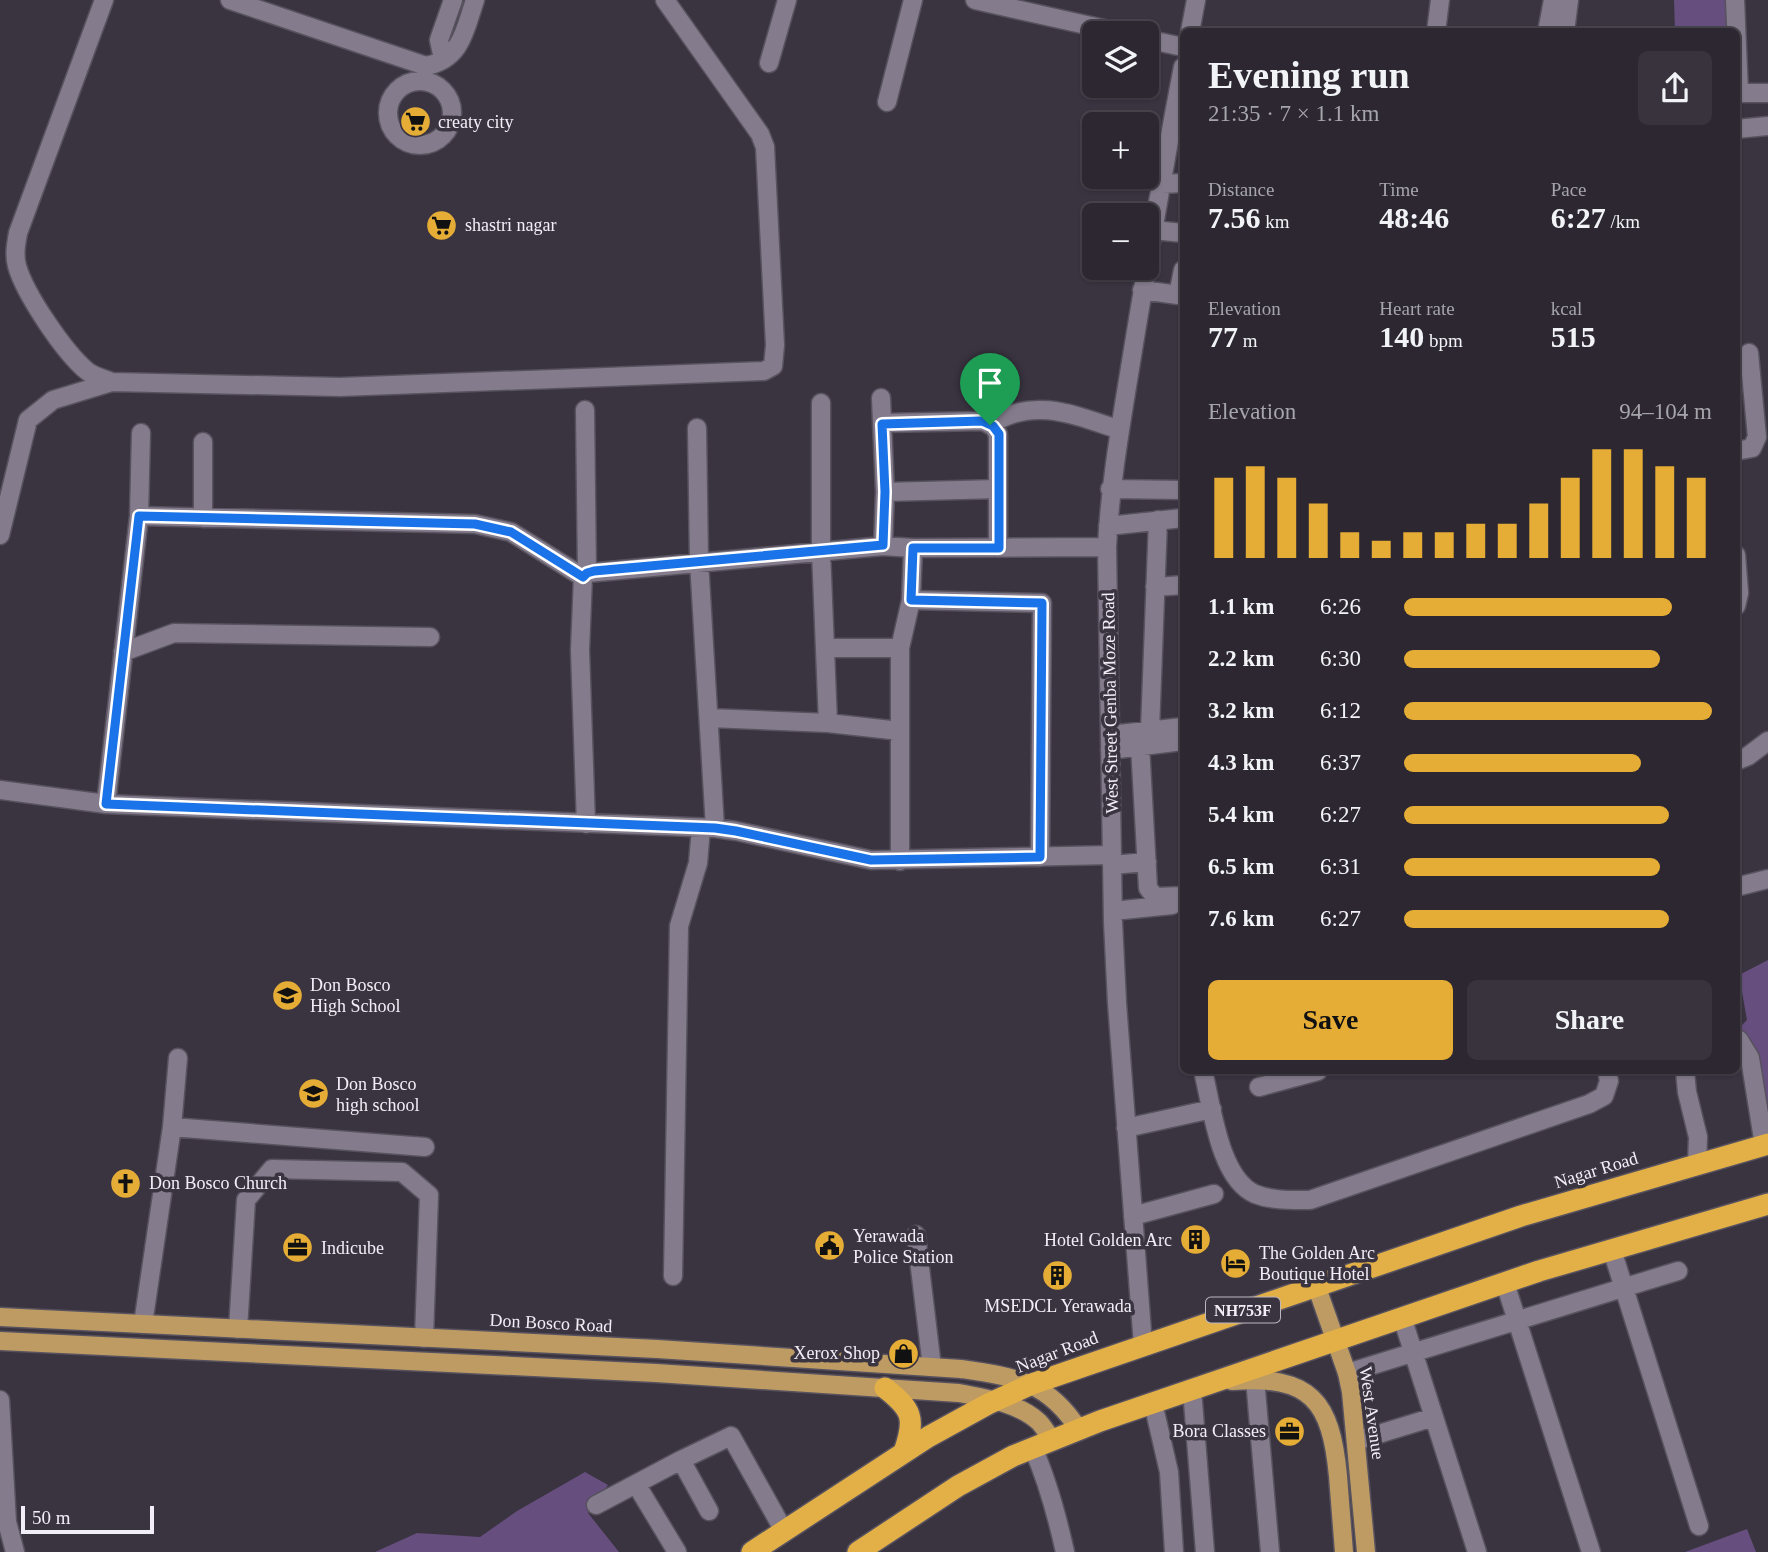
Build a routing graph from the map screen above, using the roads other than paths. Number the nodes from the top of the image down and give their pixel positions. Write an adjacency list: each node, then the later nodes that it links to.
1 (104, 0): 40 (street)
2 (230, 0): 22 (street)
3 (453, 0): 22 (street)
4 (475, 0): 22 (street)
5 (665, 0): 40 (street)
6 (786, 0): 23 (street)
7 (913, 0): 27 (street)
8 (975, 0): 14 (street)
9 (1196, 0): 15 (street)
10 (1553, 0): 17 (street)
11 (1569, 0): 18 (street)
12 (1735, 0): 19 (street)
13 (1434, 1): 16 (street)
14 (1082, 24)
15 (1191, 28)
16 (1436, 28)
17 (1548, 28)
18 (1566, 28)
19 (1736, 28)
20 (1159, 42): 21 (street)
21 (1180, 46)
22 (443, 59)
23 (769, 63)
24 (1740, 93): 25 (street)
25 (1768, 93)
26 (1180, 99): 28 (street, West Street Genba Moze Road)
27 (887, 102)
28 (1178, 121): 32 (street, West Street Genba Moze Road)
29 (1768, 126): 30 (street)
30 (1740, 129)
31 (1180, 183): 32 (street)
32 (1162, 184): 33 (street, West Street Genba Moze Road)
33 (1158, 203)
34 (1159, 231): 35 (street)
35 (1180, 233)
36 (1144, 280): 38 (street, West Street Genba Moze Road)
37 (1180, 285): 38 (street)
38 (1142, 290): 47 (street, West Street Genba Moze Road)
39 (1749, 353): 50 (street)
40 (112, 382): 60 (street)
41 (881, 398): 44 (street)
42 (821, 403): 65 (street)
43 (585, 410): 67 (street)
44 (882, 424): 45 (street); 54 (street)
45 (990, 425): 47 (street); 51 (street)
46 (697, 428): 66 (street)
47 (1120, 430): 52 (street, West Street Genba Moze Road)
48 (141, 433): 55 (street)
49 (203, 442): 56 (street)
50 (1740, 450)
51 (999, 489): 54 (street); 64 (street)
52 (1110, 489): 53 (street); 59 (street, West Street Genba Moze Road)
53 (1180, 489)
54 (885, 492): 61 (street)
55 (139, 516): 56 (street); 74 (street)
56 (203, 518): 67 (street)
57 (1180, 518): 58 (street)
58 (1158, 520): 59 (street); 69 (street)
59 (1108, 526): 62 (street, West Street Genba Moze Road)
60 (0, 535)
61 (883, 545): 63 (street); 65 (street)
62 (1107, 547): 64 (street); 82 (street, West Street Genba Moze Road)
63 (913, 548): 64 (street); 70 (street)
64 (999, 548)
65 (821, 551): 66 (street); 72 (street)
66 (699, 561): 67 (street); 75 (street)
67 (585, 575): 86 (street)
68 (1180, 585): 69 (street)
69 (1155, 587): 79 (street)
70 (911, 600): 73 (street); 88 (street)
71 (430, 636): 74 (street)
72 (825, 648): 73 (street); 76 (street)
73 (900, 648): 78 (street)
74 (123, 652): 85 (street)
75 (710, 718): 76 (street); 87 (street)
76 (828, 723): 78 (street)
77 (1180, 728): 79 (street)
78 (900, 731): 90 (street)
79 (1141, 741): 80 (street); 82 (street); 82 (street); 91 (street)
80 (1180, 741)
81 (1768, 741): 83 (street)
82 (1110, 742): 89 (street, West Street Genba Moze Road)
83 (1740, 759)
84 (0, 790): 85 (street)
85 (106, 804): 86 (street)
86 (586, 824): 87 (street)
87 (708, 828): 90 (street); 116 (street)
88 (1040, 857): 89 (street); 90 (street)
89 (1112, 860): 91 (street); 96 (street, West Street Genba Moze Road)
90 (900, 861)
91 (1141, 863): 94 (street)
92 (1768, 879): 93 (street)
93 (1740, 886)
94 (1180, 896)
95 (1180, 904): 96 (street)
96 (1113, 911): 106 (street, West Street Genba Moze Road)
97 (1740, 1042): 107 (street)
98 (178, 1058): 105 (street)
99 (1204, 1074): 104 (street)
100 (1307, 1074): 103 (street)
101 (1608, 1074): 104 (street)
102 (1685, 1074): 109 (street)
103 (1259, 1087)
104 (1212, 1109): 106 (street)
105 (172, 1127): 108 (street); 123 (street)
106 (1126, 1128): 112 (street, West Street Genba Moze Road)
107 (1766, 1144): 109 (highway, Nagar Road / NH753F)
108 (425, 1147)
109 (1697, 1164): 118 (highway, Nagar Road / NH753F)
110 (1214, 1194): 112 (street)
111 (1768, 1204): 114 (highway)
112 (1133, 1216): 128 (street, West Street Genba Moze Road)
113 (916, 1235): 130 (street)
114 (1612, 1250): 117 (highway); 119 (street)
115 (1678, 1271): 119 (street)
116 (673, 1276)
117 (1505, 1283): 121 (highway); 122 (street)
118 (1317, 1285): 126 (main road, West Avenue); 128 (highway, Nagar Road / NH753F)
119 (1624, 1287): 122 (street); 149 (street)
120 (0, 1317): 123 (main road, Don Bosco Road)
121 (1402, 1317): 126 (highway); 129 (street)
122 (1518, 1320): 129 (street); 162 (street)
123 (143, 1324): 124 (main road, Don Bosco Road)
124 (238, 1329): 125 (main road, Don Bosco Road); 125 (street)
125 (424, 1338): 130 (main road, Don Bosco Road)
126 (1336, 1340): 131 (main road, West Avenue); 134 (highway)
127 (0, 1341): 135 (main road)
128 (1143, 1345): 133 (highway, Nagar Road / NH753F)
129 (1414, 1352): 131 (street); 139 (street)
130 (932, 1367): 133 (main road, Don Bosco Road)
131 (1347, 1373): 141 (main road, West Avenue)
132 (1255, 1379): 134 (main road); 158 (street); 159 (main road)
133 (1032, 1384): 137 (highway, Nagar Road / NH753F); 140 (main road, Don Bosco Road)
134 (1203, 1385): 138 (highway); 157 (street)
135 (885, 1388): 137 (main road); 144 (highway)
136 (0, 1400): 143 (street)
137 (996, 1401): 142 (main road); 144 (highway, Nagar Road / NH753F)
138 (1153, 1402): 140 (highway); 156 (street)
139 (1434, 1417): 141 (street); 161 (street)
140 (1079, 1430): 142 (highway)
141 (1356, 1441): 160 (main road, West Avenue)
142 (1042, 1444): 154 (highway); 155 (street)
143 (2, 1450): 151 (street)
144 (904, 1452): 150 (highway, Nagar Road / NH753F)
145 (681, 1460): 146 (street); 148 (street); 150 (street)
146 (636, 1484): 147 (street); 152 (street)
147 (596, 1505)
148 (709, 1511)
149 (1699, 1526)
150 (784, 1531): 153 (highway, Nagar Road / NH753F)
151 (8, 1543)
152 (677, 1552)
153 (752, 1552)
154 (858, 1552)
155 (1065, 1552)
156 (1174, 1552)
157 (1205, 1552)
158 (1270, 1552)
159 (1345, 1552)
160 (1366, 1552)
161 (1477, 1552)
162 (1591, 1552)

